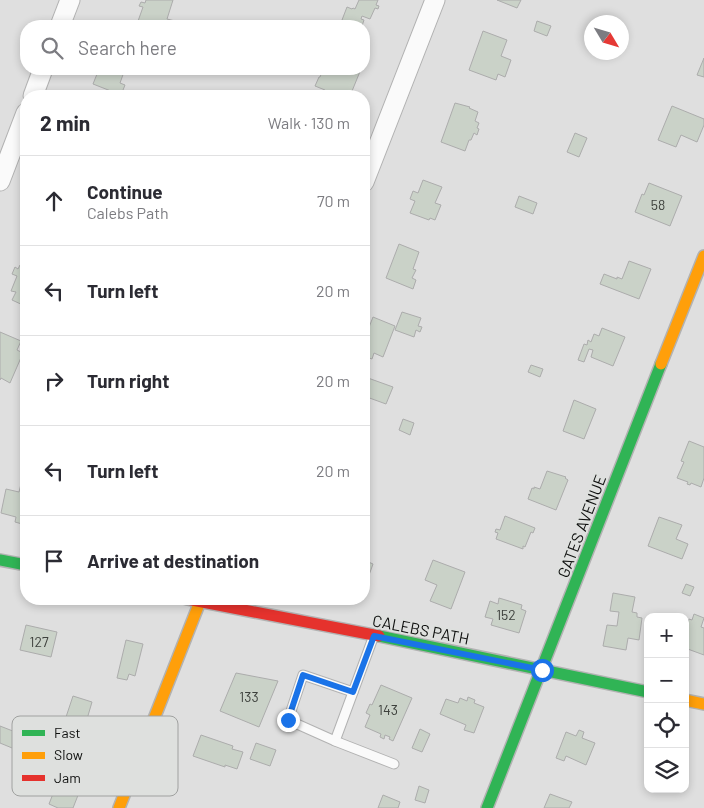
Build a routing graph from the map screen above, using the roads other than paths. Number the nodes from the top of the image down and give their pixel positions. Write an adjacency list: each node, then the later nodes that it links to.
1 (70, 0): 3 (street)
2 (435, 0): 7 (street)
3 (62, 20)
4 (41, 75): 5 (street)
5 (35, 90)
6 (20, 129): 8 (street)
7 (370, 167)
8 (0, 181)
9 (704, 256): 15 (street, GATES AVENUE)
10 (0, 560): 11 (street)
11 (20, 564)
12 (199, 605): 20 (street)
13 (225, 605): 14 (street, CALEBS PATH)
14 (374, 636): 15 (street, CALEBS PATH); 17 (lane)
15 (542, 670): 16 (street, CALEBS PATH); 25 (street, GATES AVENUE)
16 (644, 691)
17 (353, 692): 21 (lane); 21 (lane)
18 (689, 701): 19 (street)
19 (704, 704)
20 (155, 716)
21 (336, 741): 22 (lane)
22 (394, 764)
23 (124, 796): 24 (street)
24 (119, 808)
25 (487, 808)

